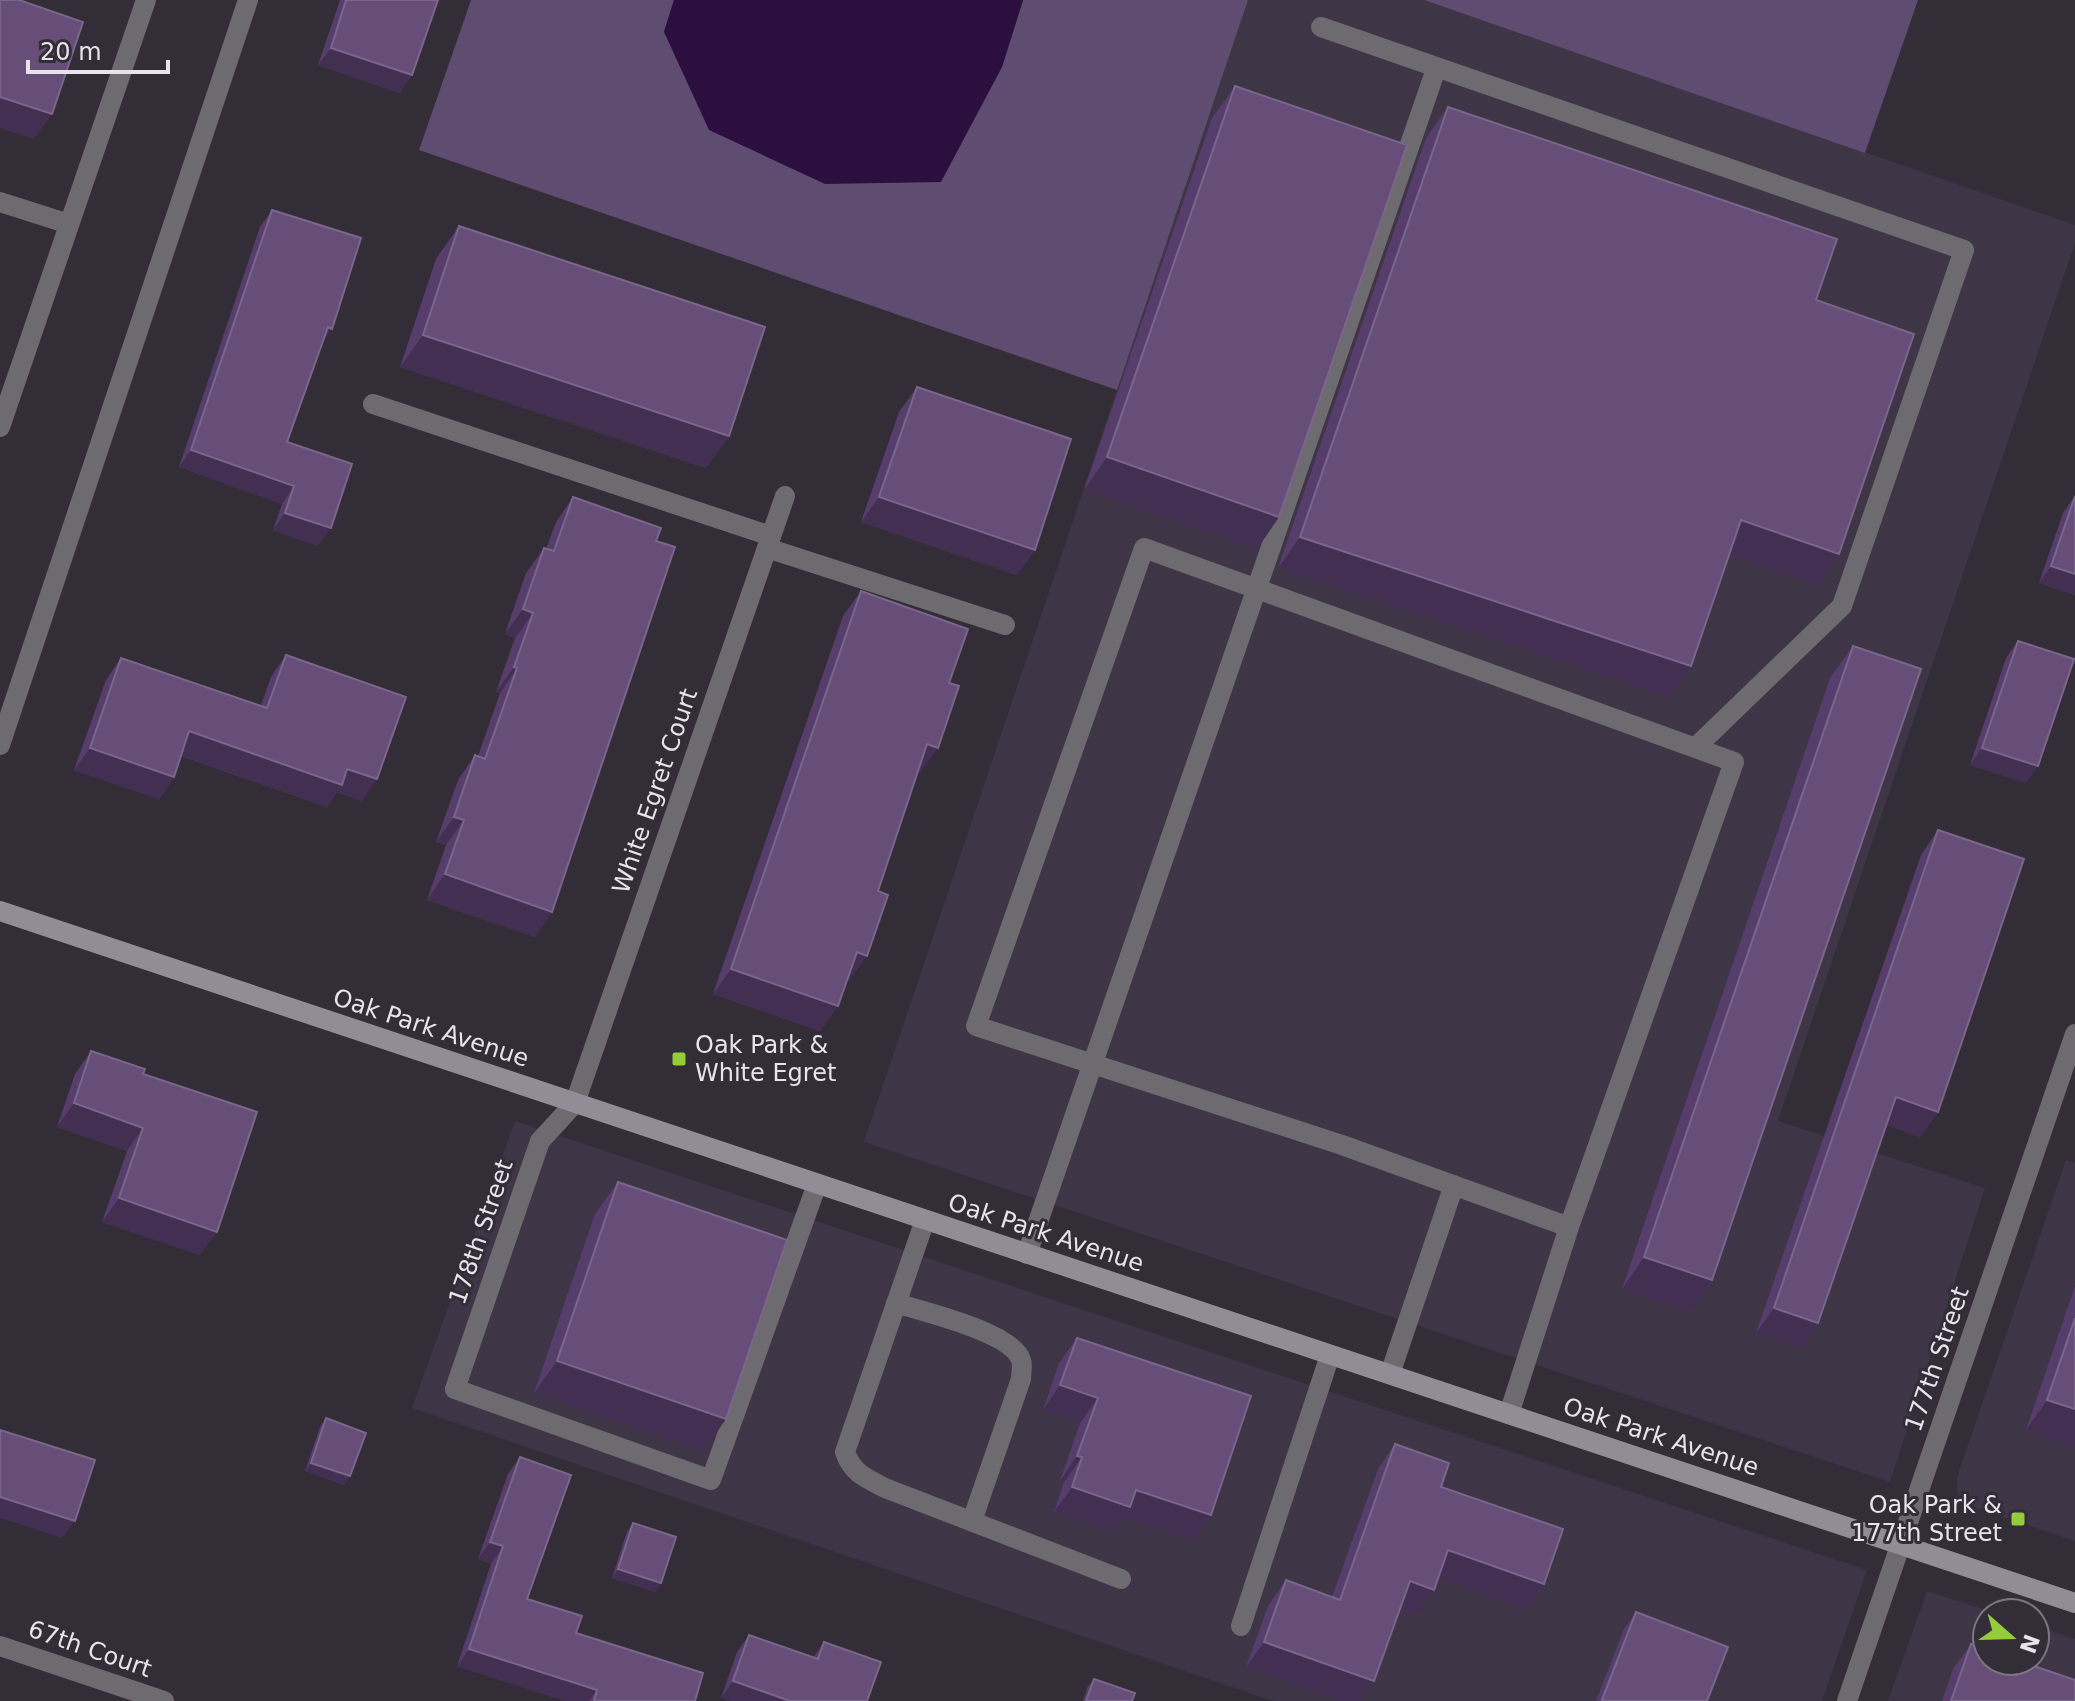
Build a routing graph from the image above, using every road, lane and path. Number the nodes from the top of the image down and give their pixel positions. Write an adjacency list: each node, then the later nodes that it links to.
1 (146, 0): 6 (street)
2 (248, 0): 13 (street)
3 (1321, 27): 4 (street)
4 (1436, 69): 11 (street); 14 (street)
5 (0, 202): 6 (street)
6 (69, 224): 8 (street)
7 (373, 404): 10 (street)
8 (0, 427)
9 (785, 496): 10 (street, White Egret Court)
10 (769, 542): 12 (street); 18 (street, White Egret Court)
11 (1254, 588): 14 (street); 17 (street); 17 (street)
12 (1005, 625)
13 (0, 745)
14 (1695, 748): 22 (street)
15 (0, 911): 18 (street, Oak Park Avenue)
16 (2075, 1034): 29 (street, 177th Street)
17 (1093, 1064): 20 (street); 23 (street)
18 (575, 1103): 19 (street, Oak Park Avenue); 19 (street, 178th Street)
19 (817, 1184): 21 (street, Oak Park Avenue)
20 (1454, 1185): 22 (street); 26 (street)
21 (925, 1220): 23 (street, Oak Park Avenue); 24 (street)
22 (1569, 1227): 27 (street)
23 (1027, 1254): 25 (street, Oak Park Avenue)
24 (896, 1303): 28 (street); 28 (street)
25 (1330, 1355): 26 (street, Oak Park Avenue); 32 (street)
26 (1390, 1374): 27 (street, Oak Park Avenue)
27 (1509, 1414): 29 (street, Oak Park Avenue)
28 (972, 1521): 30 (street)
29 (1901, 1545): 31 (street, Oak Park Avenue); 35 (street, 177th Street)
30 (1121, 1579)
31 (2075, 1603)
32 (1241, 1626)
33 (0, 1646): 34 (street, 67th Court)
34 (164, 1701)
35 (1847, 1701)

